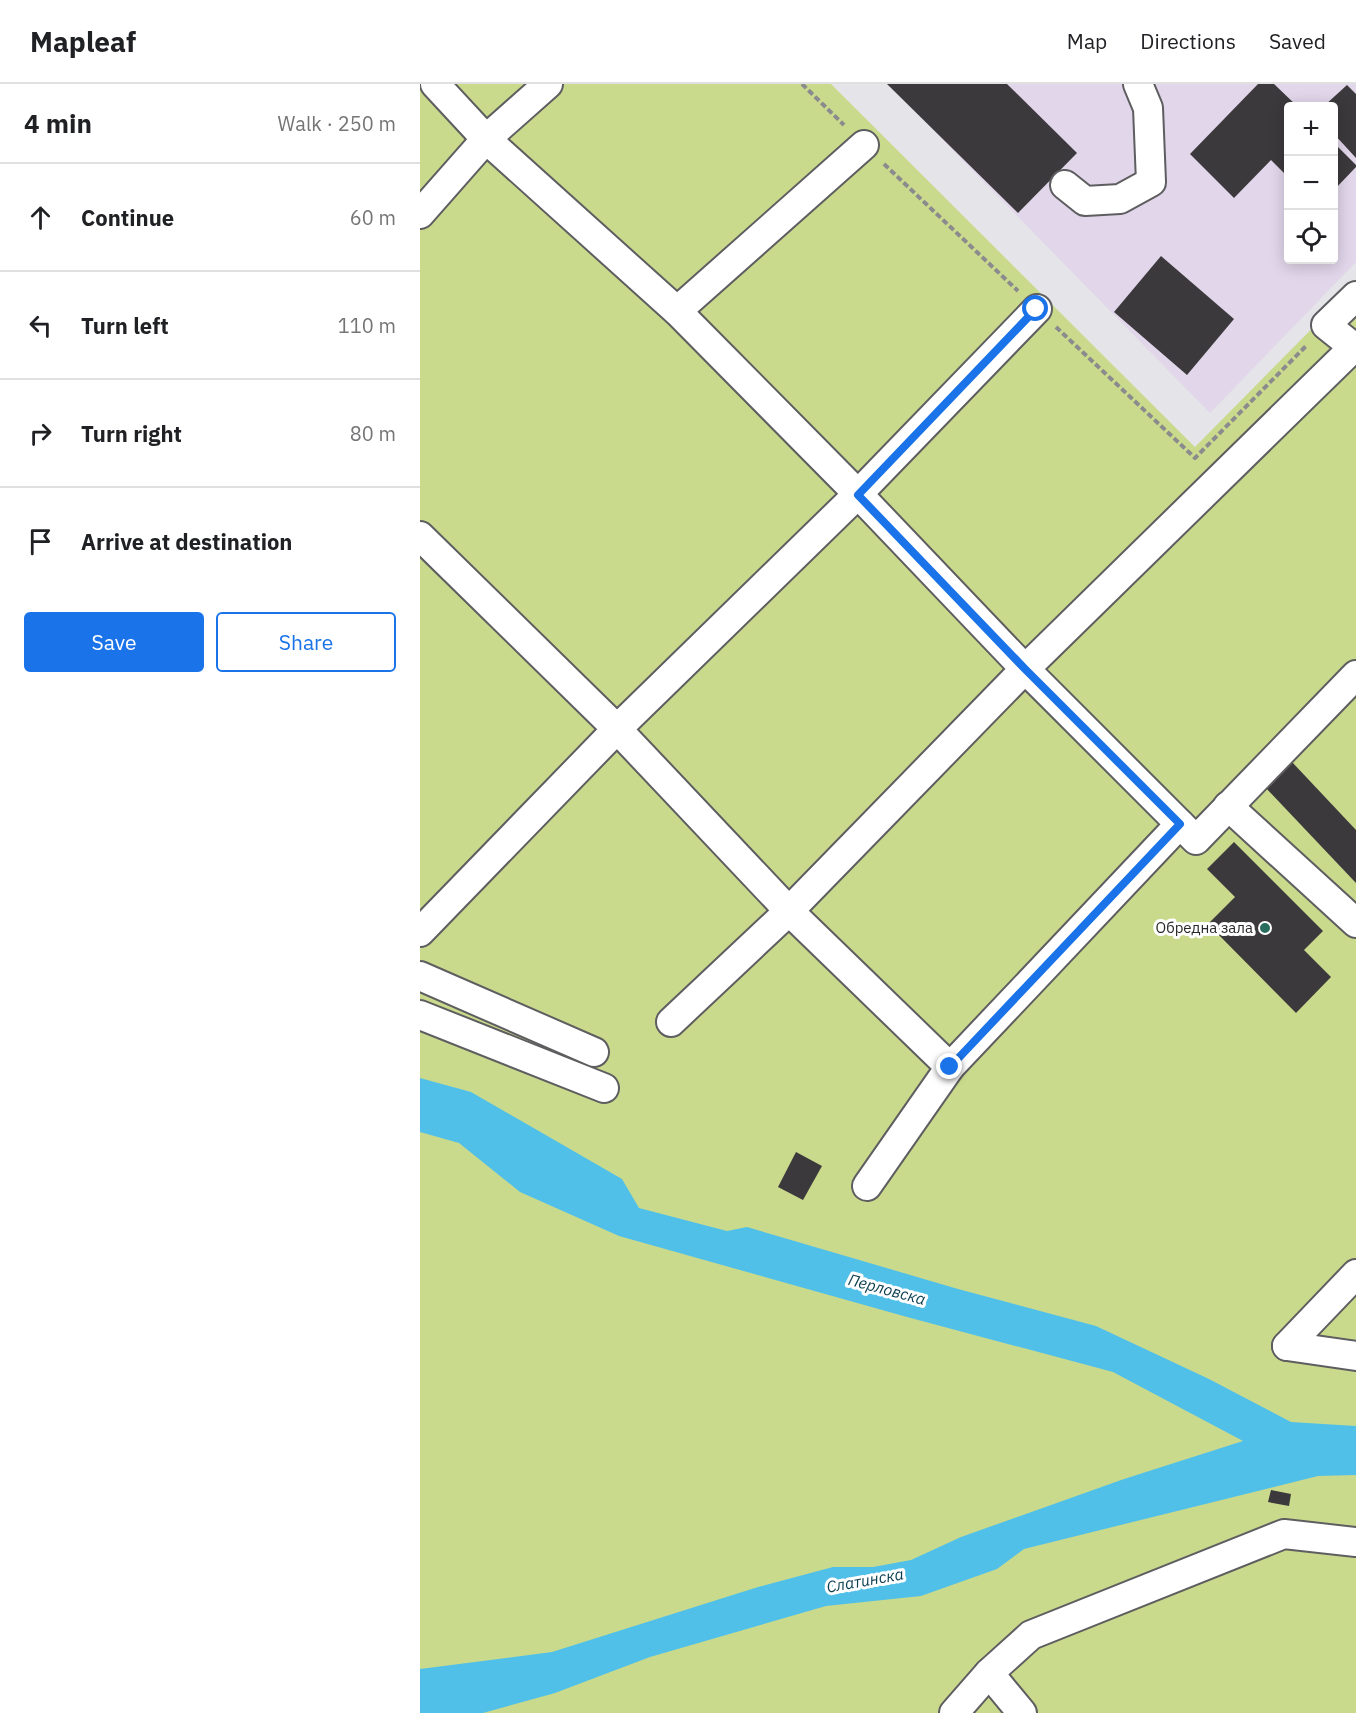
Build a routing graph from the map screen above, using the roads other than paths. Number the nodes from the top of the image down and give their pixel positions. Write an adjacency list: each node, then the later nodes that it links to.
1 (435, 84): 4 (lane)
2 (548, 84): 4 (lane)
3 (1138, 84): 6 (lane)
4 (486, 139): 7 (lane); 10 (lane)
5 (864, 145): 10 (lane)
6 (1065, 185)
7 (420, 214)
8 (1356, 296): 11 (lane)
9 (1036, 309): 12 (lane)
10 (677, 311): 12 (lane)
11 (1355, 348): 14 (lane)
12 (858, 495): 14 (lane); 16 (lane)
13 (420, 536): 16 (lane)
14 (1025, 669): 18 (lane); 19 (lane)
15 (1356, 675): 17 (lane)
16 (617, 729): 19 (lane); 21 (lane)
17 (1228, 806): 18 (lane); 20 (lane)
18 (1180, 824): 26 (lane)
19 (789, 911): 24 (lane); 26 (lane)
20 (1356, 923)
21 (420, 932)
22 (420, 976): 25 (lane)
23 (420, 1015): 27 (lane)
24 (671, 1022)
25 (594, 1052)
26 (950, 1067): 28 (lane)
27 (604, 1088)
28 (867, 1186)
29 (1356, 1274): 30 (lane)
30 (1356, 1356)
31 (1356, 1542): 32 (lane)
32 (989, 1673): 33 (lane); 34 (lane)
33 (954, 1713)
34 (1022, 1713)

